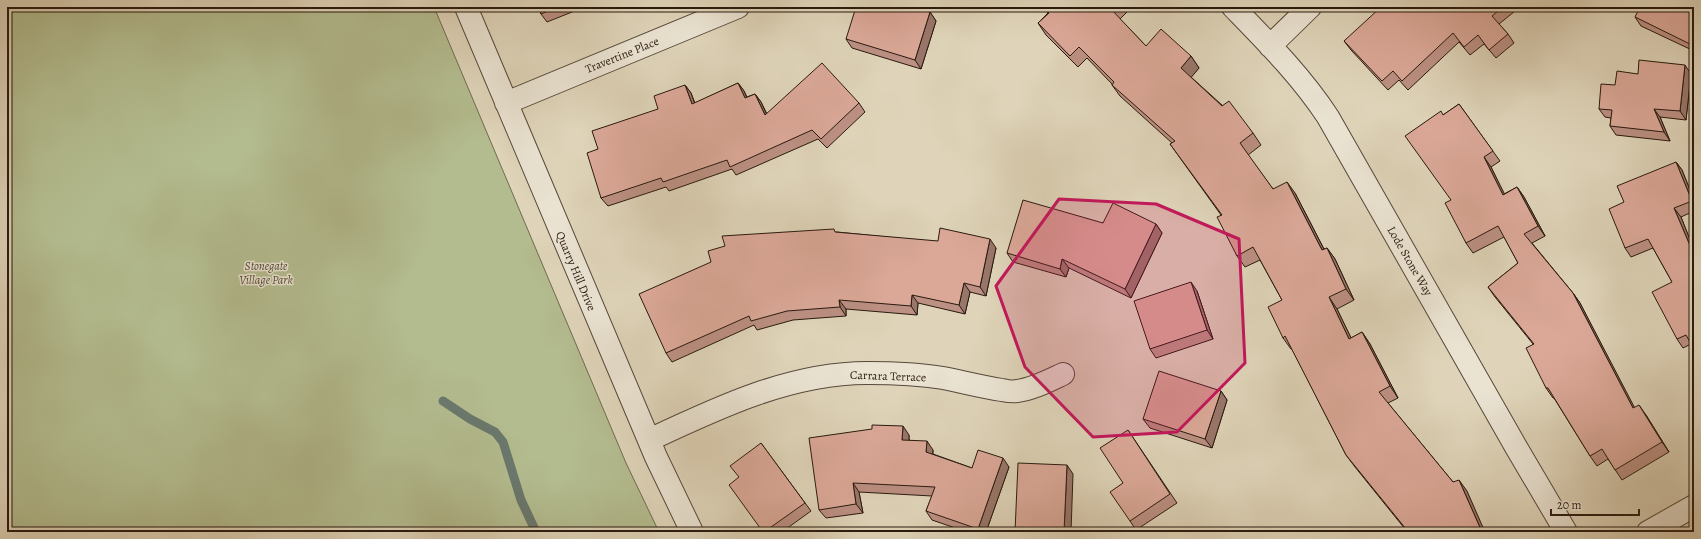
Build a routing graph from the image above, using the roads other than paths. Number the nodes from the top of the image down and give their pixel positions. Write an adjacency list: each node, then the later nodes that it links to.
1 (466, 7): 6 (street, Quarry Hill Drive)
2 (738, 7): 6 (street, Travertine Place)
3 (1233, 7): 5 (street, Lode Stone Way)
4 (1310, 7): 5 (street)
5 (1270, 46): 11 (street, Lode Stone Way)
6 (506, 103): 8 (street, Quarry Hill Drive)
7 (1062, 374): 8 (street, Carrara Terrace)
8 (649, 440): 10 (street, Quarry Hill Drive)
9 (1694, 506): 12 (street)
10 (692, 532)
11 (1566, 532)
12 (1648, 532)

